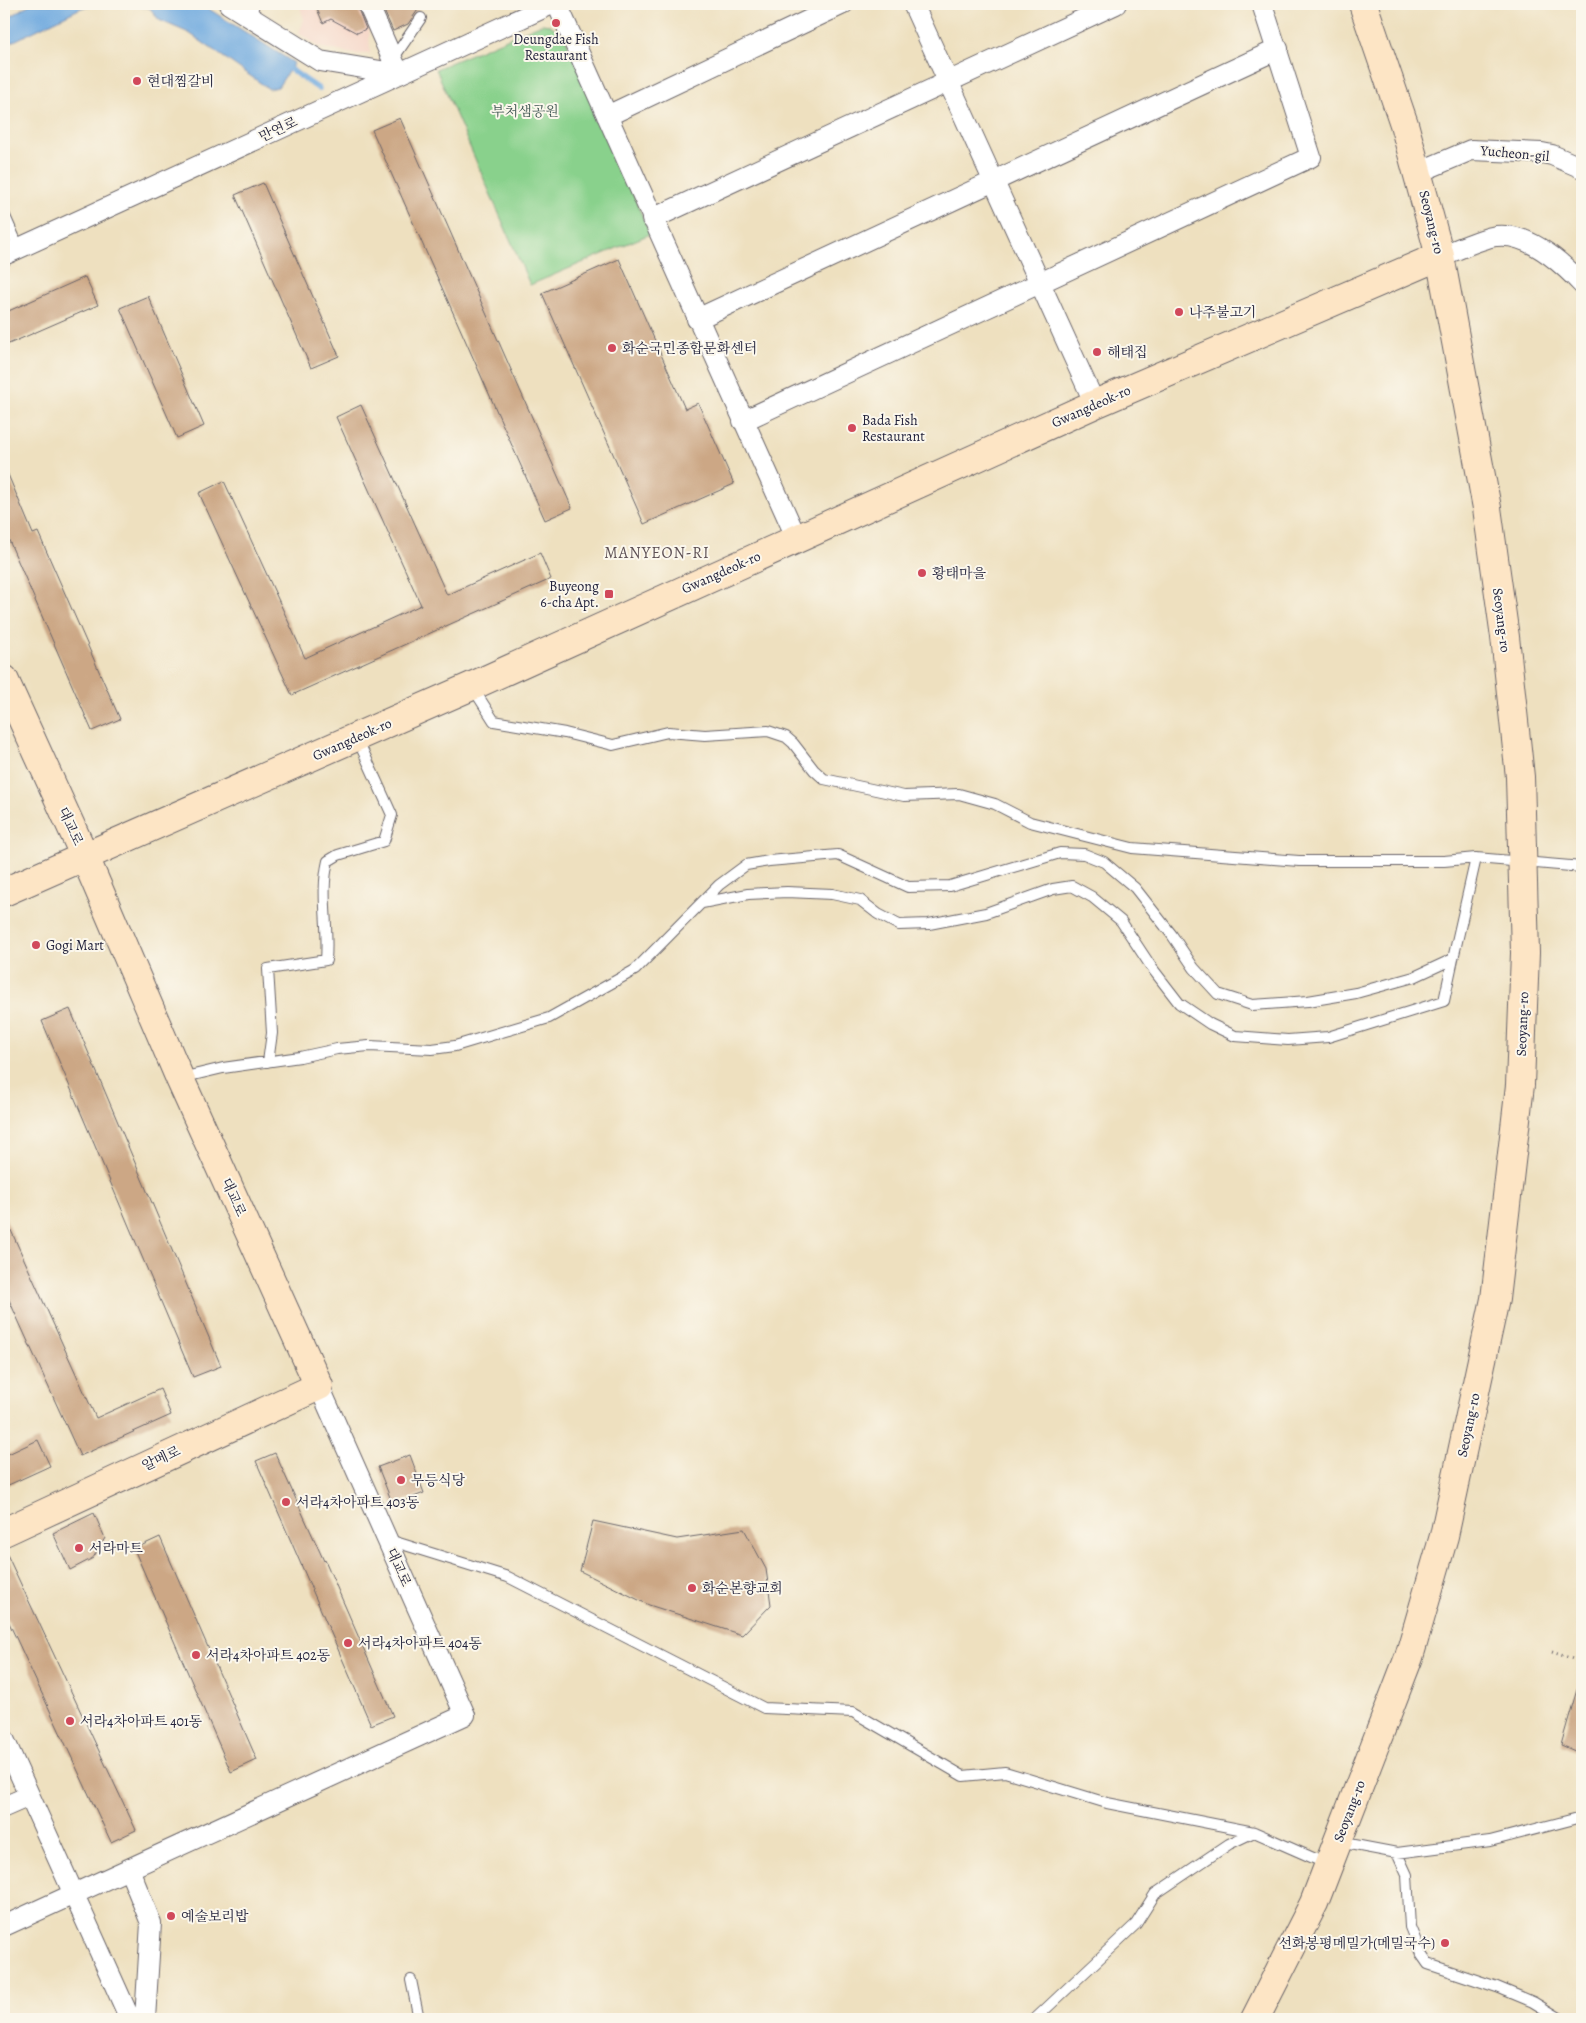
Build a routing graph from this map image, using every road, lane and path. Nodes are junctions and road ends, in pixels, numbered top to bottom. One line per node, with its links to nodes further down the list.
1 (228, 4): 10 (street)
2 (368, 4): 13 (street)
3 (552, 4): 13 (street, 만연로)
4 (557, 4): 15 (street)
5 (843, 4): 15 (street)
6 (913, 4): 14 (street)
7 (1116, 4): 14 (street)
8 (1262, 4): 12 (street)
9 (1363, 4): 17 (street, Seoyang-ro)
10 (252, 10): 13 (street)
11 (421, 18): 13 (lane)
12 (1278, 49): 18 (street); 23 (street)
13 (396, 66): 21 (street, 만연로)
14 (948, 80): 18 (street); 20 (street)
15 (607, 116): 20 (street)
16 (1582, 168): 17 (street, Yucheon-gil)
17 (1419, 172): 22 (street, Seoyang-ro)
18 (994, 180): 23 (street); 25 (street)
19 (4, 214): 21 (lane)
20 (652, 219): 25 (street)
21 (11, 252)
22 (1440, 256): 24 (street); 26 (street, Gwangdeok-ro); 34 (street, Seoyang-ro)
23 (1040, 282): 26 (street); 27 (street)
24 (1582, 284)
25 (697, 319): 27 (street)
26 (1095, 404): 28 (street, Gwangdeok-ro)
27 (743, 421): 28 (street)
28 (797, 539): 30 (street, Gwangdeok-ro)
29 (4, 679): 32 (street, 대교로)
30 (472, 686): 31 (street, Gwangdeok-ro); 33 (lane)
31 (356, 737): 32 (street, Gwangdeok-ro); 39 (lane)
32 (85, 857): 36 (street, Gwangdeok-ro); 40 (street, 대교로)
33 (1476, 858): 34 (lane); 38 (lane)
34 (1522, 863): 35 (lane); 51 (street, Seoyang-ro)
35 (1582, 867)
36 (4, 892)
37 (701, 903): 38 (lane); 38 (lane); 39 (lane)
38 (1453, 959)
39 (268, 1062): 40 (lane)
40 (180, 1079): 41 (street, 대교로)
41 (319, 1386): 42 (street, 알메로); 43 (street, 대교로)
42 (4, 1532)
43 (388, 1540): 50 (lane); 53 (street, 대교로)
44 (1552, 1652): 45 (path)
45 (1582, 1662)
46 (4, 1739): 47 (street)
47 (29, 1796): 48 (street); 54 (street)
48 (4, 1807)
49 (1582, 1817): 52 (lane)
50 (1254, 1832): 51 (lane); 60 (lane)
51 (1333, 1853): 52 (lane); 61 (street, Seoyang-ro)
52 (1397, 1853): 62 (lane)
53 (129, 1869): 54 (street); 58 (street)
54 (73, 1894): 55 (street); 57 (street)
55 (4, 1926)
56 (411, 1980): 59 (lane)
57 (130, 2019)
58 (145, 2019)
59 (418, 2019)
60 (1035, 2019)
61 (1255, 2019)
62 (1561, 2019)

